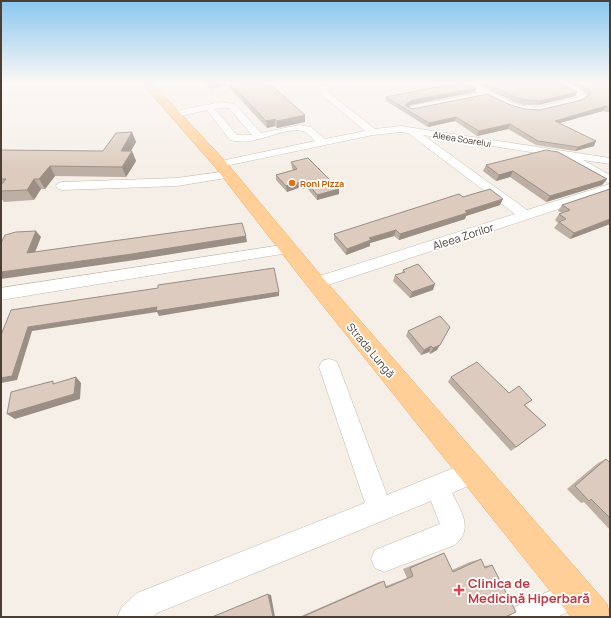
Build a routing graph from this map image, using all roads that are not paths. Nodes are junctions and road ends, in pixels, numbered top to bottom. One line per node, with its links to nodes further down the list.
1 (186, 112): 5 (street)
2 (213, 112): 8 (street)
3 (237, 112): 8 (street)
4 (348, 112): 7 (street)
5 (176, 114): 12 (main road, Strada Lungă)
6 (411, 131): 7 (street, Aleea Soarelui); 10 (street, Aleea Soarelui); 16 (street)
7 (373, 132): 9 (street, Aleea Soarelui)
8 (258, 136): 9 (street)
9 (323, 143): 12 (street, Aleea Soarelui)
10 (565, 155): 11 (street, Aleea Soarelui); 13 (street)
11 (610, 161)
12 (224, 169): 14 (street, Aleea Soarelui); 17 (main road, Strada Lungă)
13 (610, 180)
14 (62, 186)
15 (610, 188): 16 (street, Aleea Zorilor)
16 (526, 216): 18 (street, Aleea Zorilor)
17 (288, 249): 18 (main road, Strada Lungă); 19 (street)
18 (316, 283): 21 (main road, Strada Lungă)
19 (1, 294)
20 (329, 366): 23 (street)
21 (473, 472): 22 (street); 25 (main road, Strada Lungă)
22 (437, 487): 23 (street); 24 (street)
23 (380, 510): 26 (street)
24 (384, 559)
25 (574, 594): 27 (street); 28 (main road, Strada Lungă)
26 (132, 617)
27 (525, 617)
28 (594, 617)

